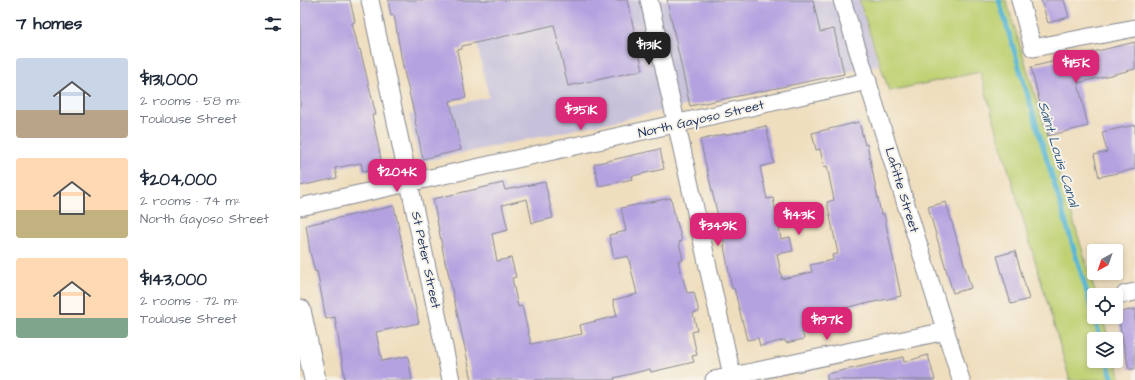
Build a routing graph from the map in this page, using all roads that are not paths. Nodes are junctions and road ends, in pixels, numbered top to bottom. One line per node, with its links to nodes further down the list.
1 (370, 0): 8 (street, St Peter Street)
2 (649, 0): 7 (street)
3 (842, 0): 6 (street, Lafitte Street)
4 (1020, 0): 5 (street)
5 (1135, 28)
6 (868, 82): 7 (street, North Gayoso Street); 11 (street, Lafitte Street)
7 (676, 125): 8 (street, North Gayoso Street); 12 (street)
8 (410, 184): 9 (street, North Gayoso Street); 14 (street, St Peter Street)
9 (300, 208)
10 (300, 310): 13 (street)
11 (946, 331): 12 (street); 16 (street, Lafitte Street)
12 (732, 378): 15 (street)
13 (315, 380)
14 (452, 380)
15 (714, 380)
16 (961, 380)

